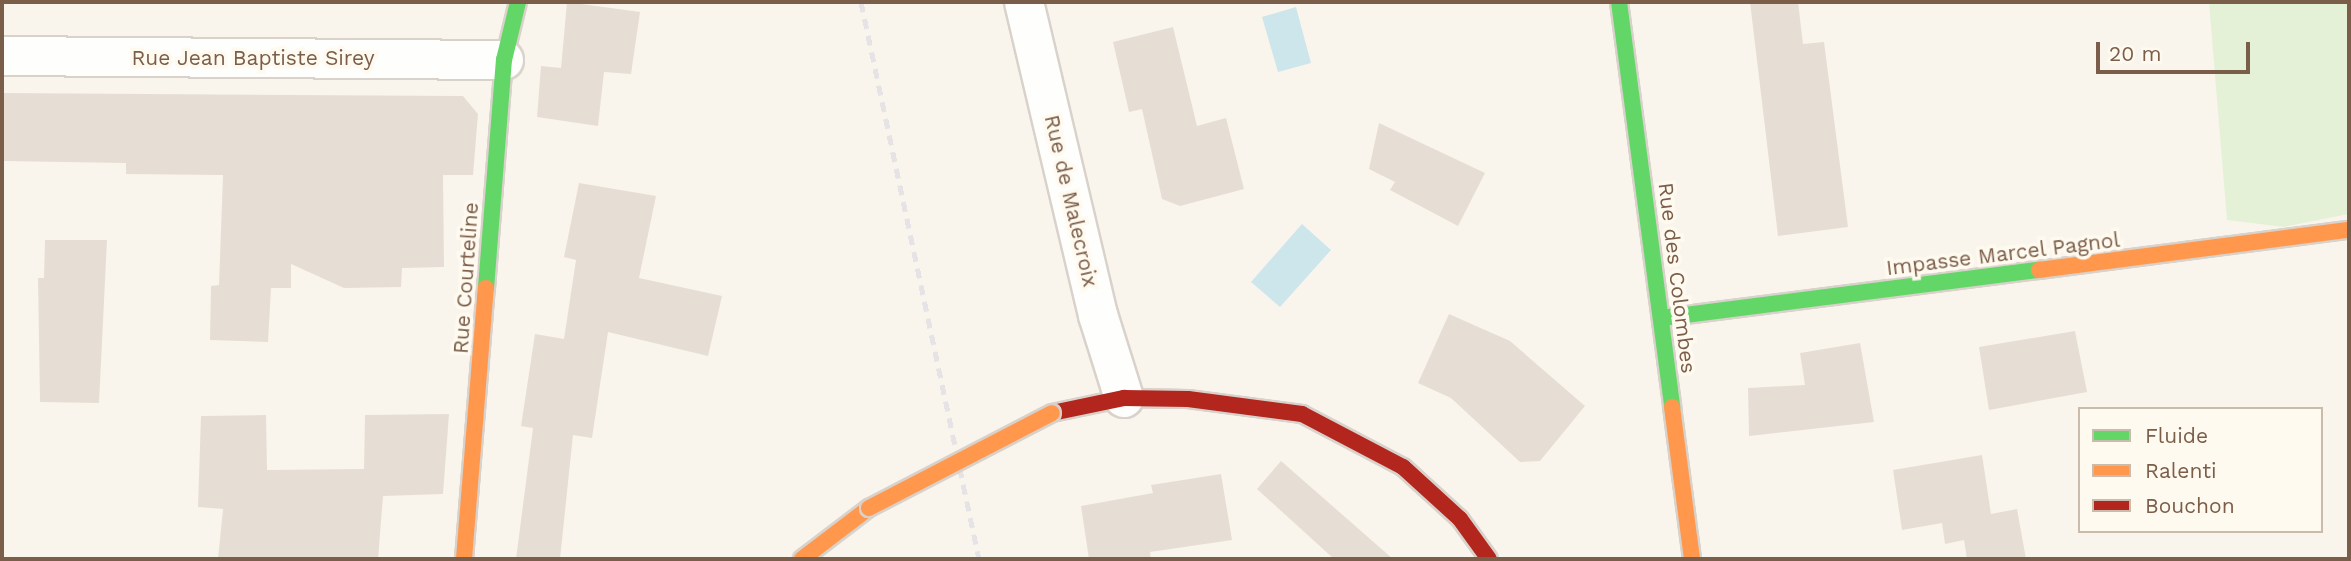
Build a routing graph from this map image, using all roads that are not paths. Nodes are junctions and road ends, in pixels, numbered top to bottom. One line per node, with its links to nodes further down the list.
1 (518, 2): 5 (street, Rue Courteline)
2 (1024, 2): 8 (street, Rue de Malecroix)
3 (1619, 2): 7 (street, Rue des Colombes)
4 (2, 56): 5 (street, Rue Jean Baptiste Sirey)
5 (504, 60): 9 (street, Rue Courteline)
6 (2349, 230): 7 (street, Impasse Marcel Pagnol)
7 (1662, 318): 12 (street, Rue des Colombes)
8 (1124, 398): 10 (street, bridge); 11 (street)
9 (464, 559)
10 (802, 559)
11 (1489, 559)
12 (1692, 559)

